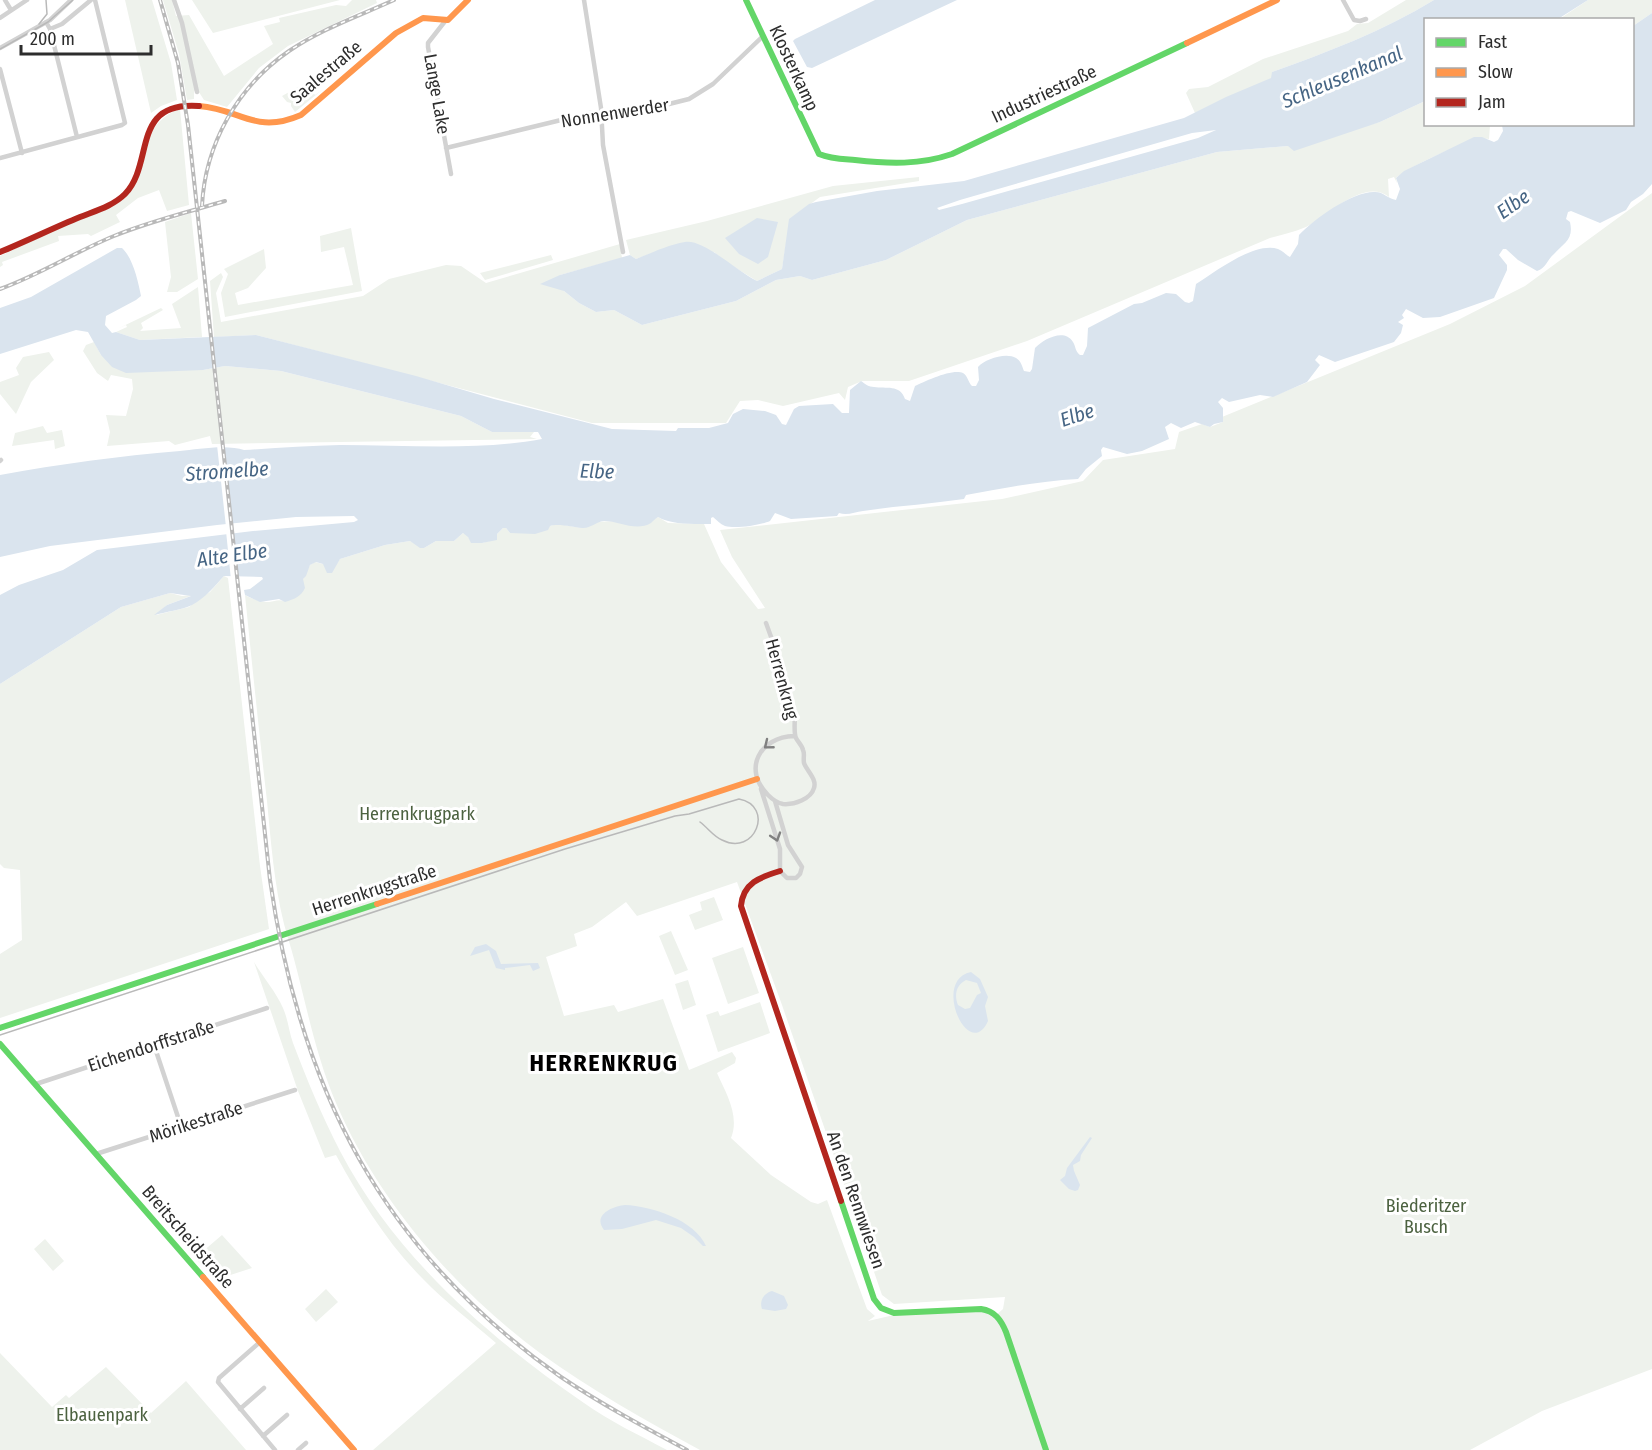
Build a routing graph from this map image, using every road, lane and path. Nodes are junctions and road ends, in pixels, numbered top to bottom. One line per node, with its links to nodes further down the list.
1 (5, 0): 11 (street)
2 (27, 0): 11 (street)
3 (71, 0): 15 (street)
4 (93, 0): 16 (street); 22 (street)
5 (174, 0): 20 (street)
6 (468, 0): 14 (street)
7 (584, 0): 21 (street)
8 (746, 0): 17 (street, Klosterkamp)
9 (1277, 0): 24 (street, Industriestraße)
10 (1343, 0): 13 (street)
11 (11, 10): 12 (street)
12 (0, 18)
13 (1366, 19)
14 (446, 20): 23 (street, Lange Lake); 28 (street, Saalestraße)
15 (46, 22): 16 (street); 18 (street)
16 (50, 29): 22 (street)
17 (763, 36): 21 (street, Nonnenwerder); 24 (street, Klosterkamp)
18 (0, 48)
19 (0, 69): 25 (street)
20 (197, 92)
21 (601, 111): 23 (street, Nonnenwerder); 29 (street)
22 (77, 137): 25 (street)
23 (446, 148): 27 (street, Lange Lake)
24 (815, 149)
25 (22, 153): 26 (street)
26 (0, 158)
27 (451, 174)
28 (0, 252)
29 (623, 252)
30 (766, 623): 31 (street, Herrenkrug)
31 (794, 736): 32 (street, Herrenkrug, one-way to 32); 33 (street, Herrenkrug)
32 (758, 783): 33 (street); 34 (street, one-way to 34); 36 (street, Herrenkrugstraße)
33 (775, 801): 34 (street)
34 (780, 871): 52 (street, An den Rennwiesen)
35 (267, 1008): 38 (street, Eichendorffstraße)
36 (0, 1028)
37 (0, 1044): 39 (street, Breitscheidstraße)
38 (154, 1045): 39 (street, Eichendorffstraße); 41 (street)
39 (36, 1084): 42 (street, Breitscheidstraße)
40 (295, 1090): 41 (street, Mörikestraße)
41 (181, 1126): 42 (street, Mörikestraße)
42 (96, 1154): 43 (street, Breitscheidstraße)
43 (260, 1342): 45 (street); 51 (street, Breitscheidstraße)
44 (264, 1388): 45 (street)
45 (240, 1409): 47 (street)
46 (287, 1415): 47 (street)
47 (263, 1436): 49 (street)
48 (306, 1443): 50 (street)
49 (275, 1450)
50 (298, 1450)
51 (354, 1450)
52 (1046, 1450)

